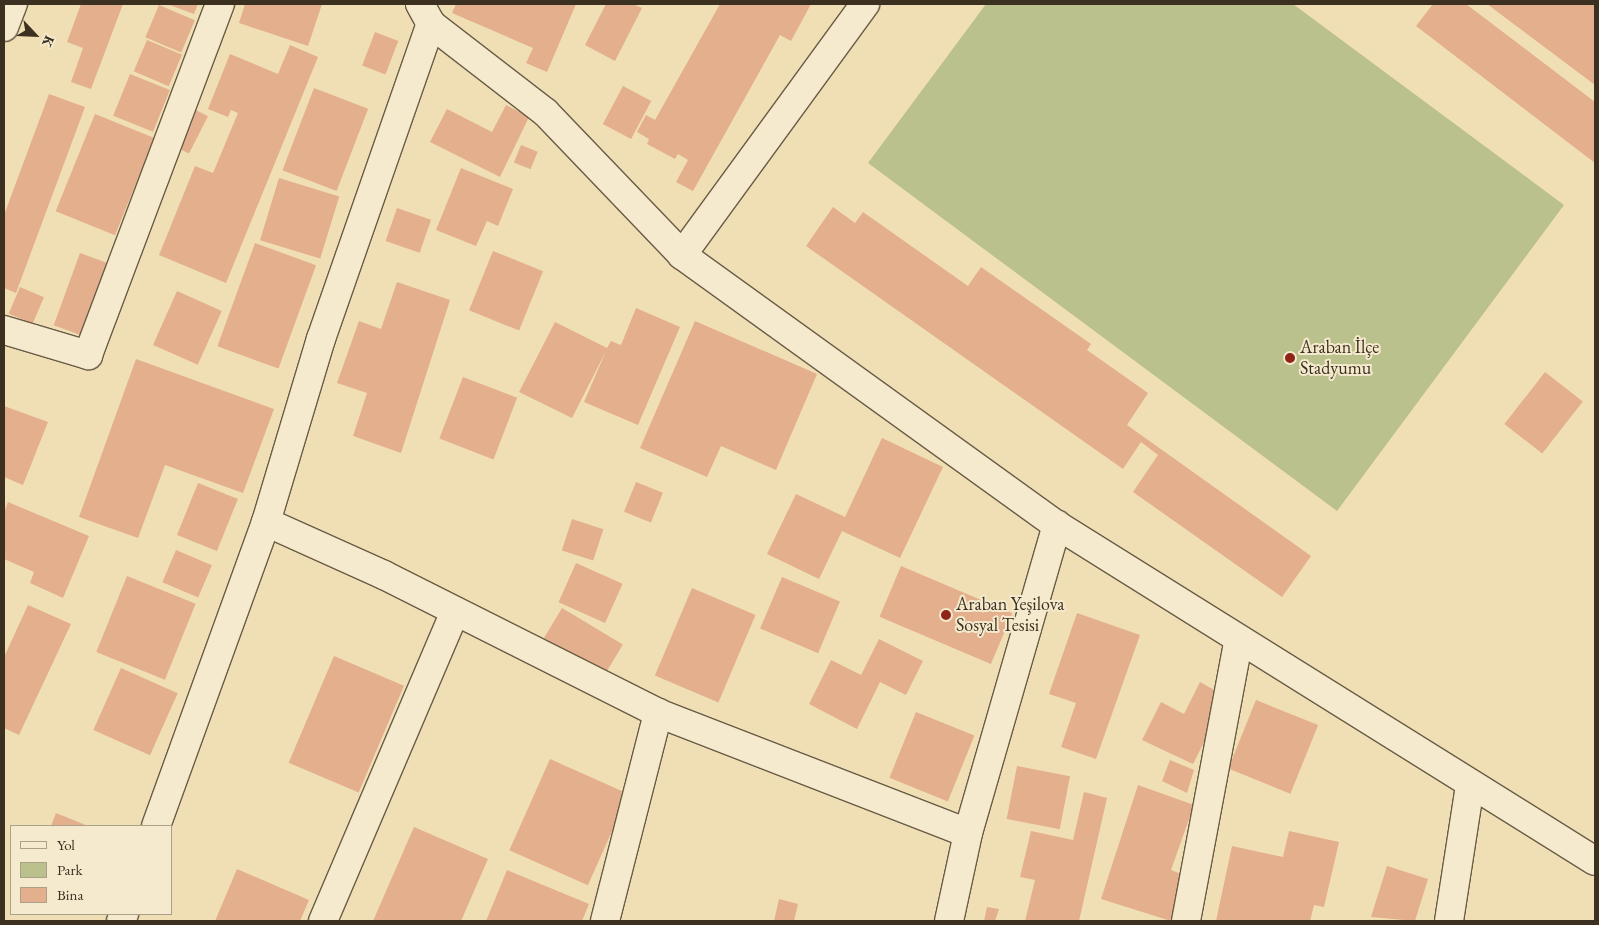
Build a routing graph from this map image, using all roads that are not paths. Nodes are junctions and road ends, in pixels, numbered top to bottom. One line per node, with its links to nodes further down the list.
1 (13, 4): 5 (street)
2 (220, 4): 7 (street)
3 (865, 4): 6 (street)
4 (425, 14): 6 (street); 8 (street)
5 (4, 27)
6 (682, 255): 9 (street)
7 (4, 330)
8 (266, 522): 10 (street); 14 (street)
9 (1057, 525): 11 (street); 15 (street)
10 (455, 612): 12 (street); 17 (street)
11 (1239, 639): 13 (street); 20 (street)
12 (658, 713): 15 (street); 18 (street)
13 (1470, 785): 16 (street); 21 (street)
14 (156, 825)
15 (968, 833): 19 (street)
16 (1595, 861)
17 (323, 921)
18 (605, 921)
19 (949, 921)
20 (1186, 921)
21 (1449, 921)

